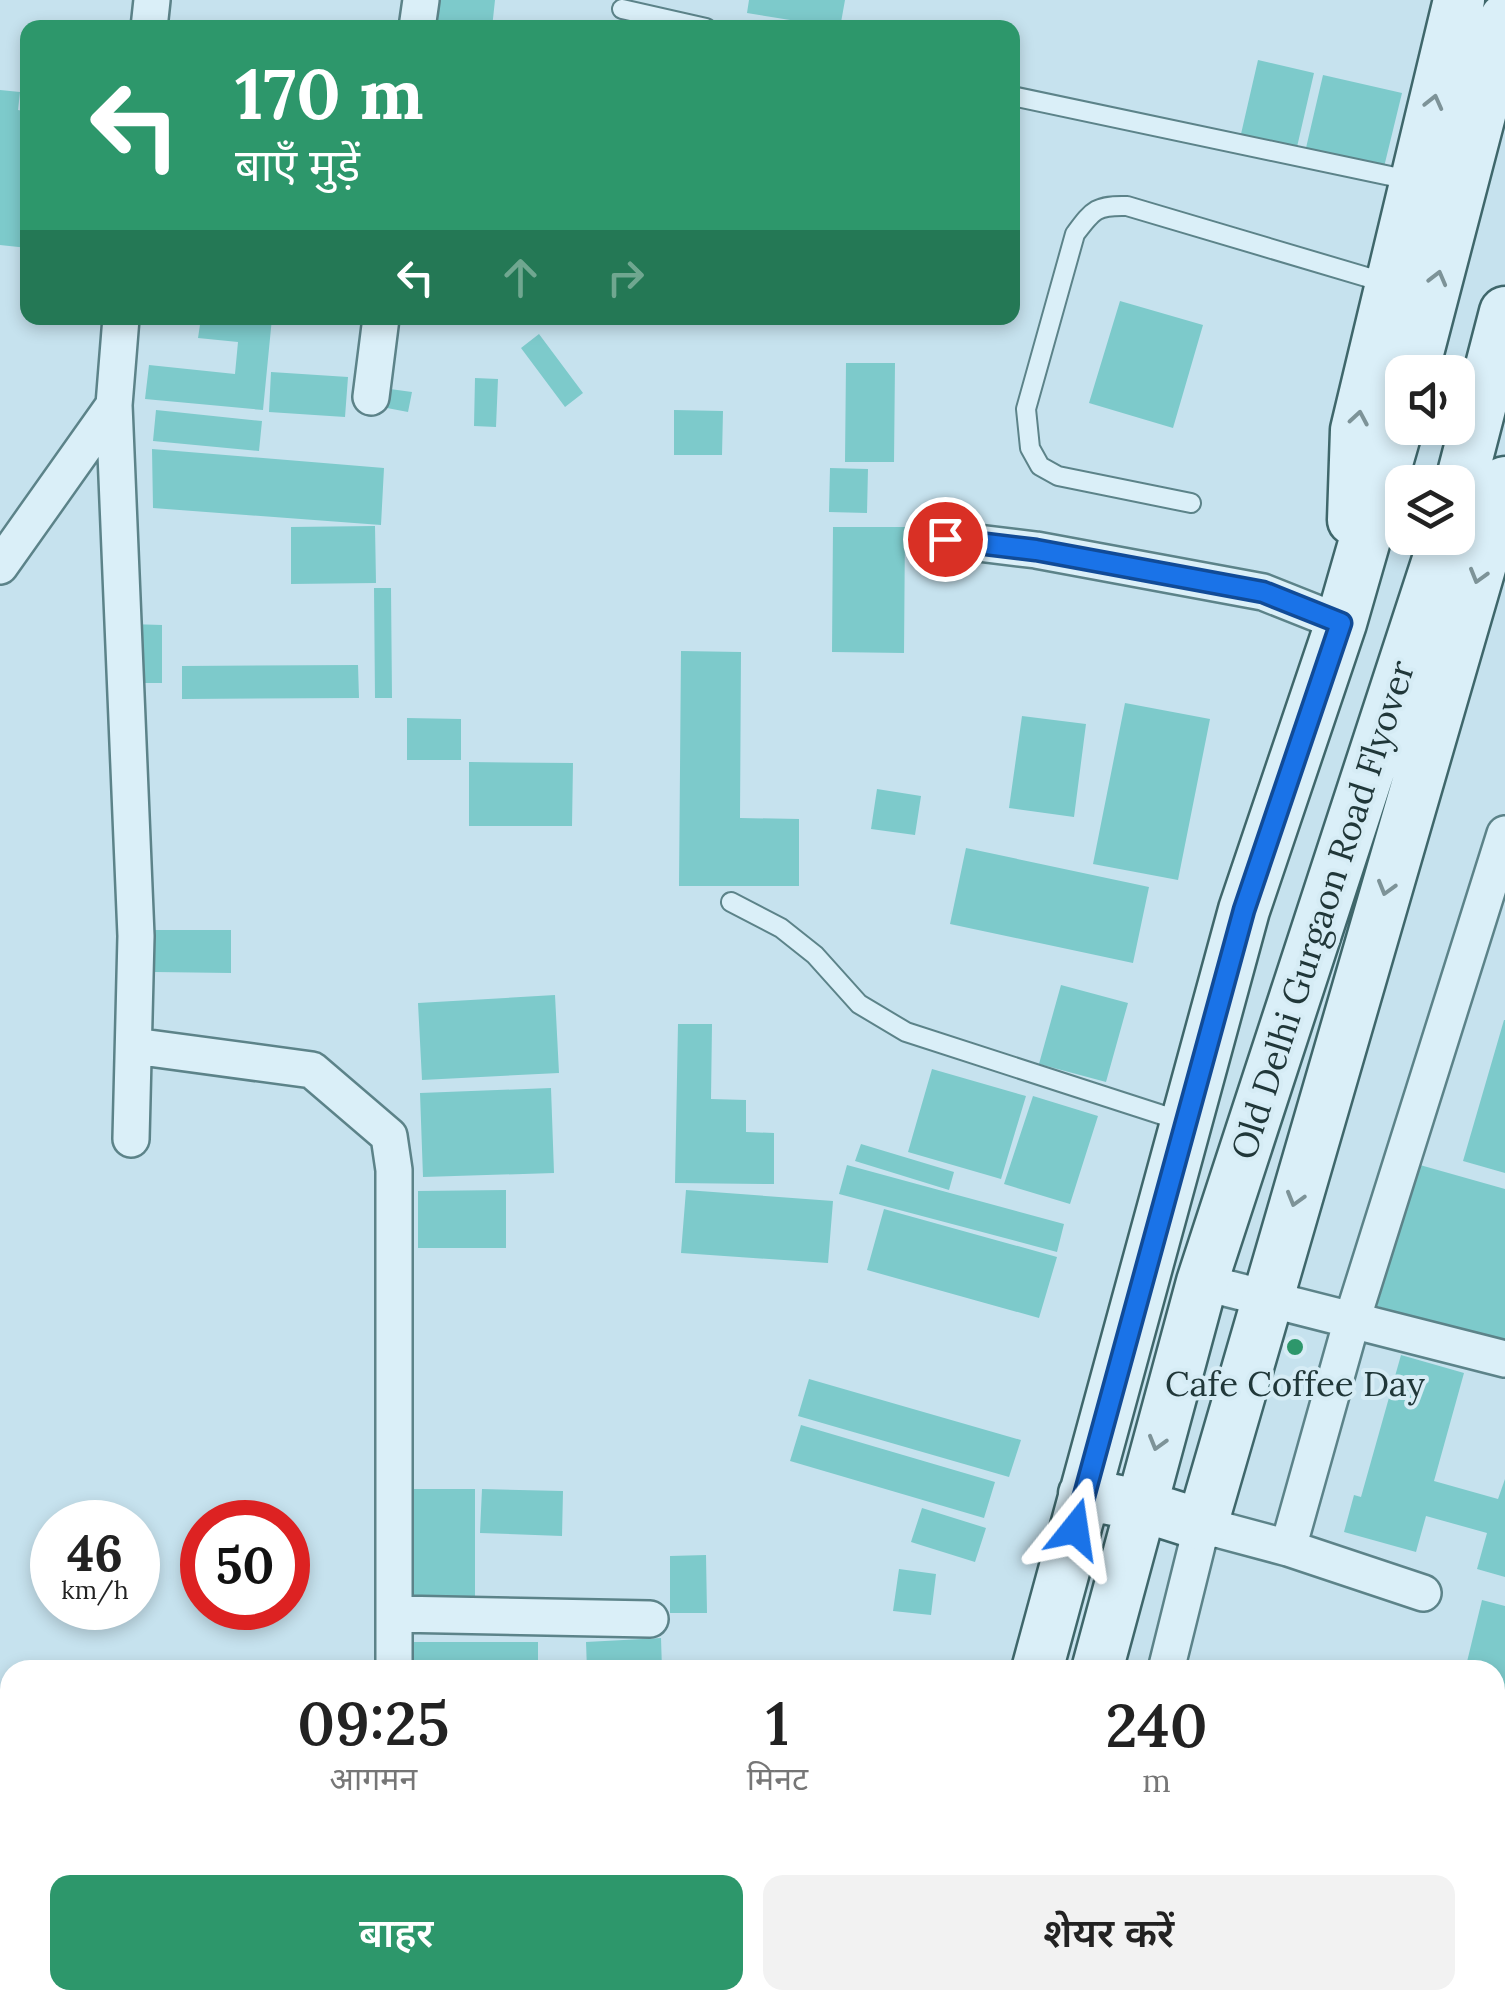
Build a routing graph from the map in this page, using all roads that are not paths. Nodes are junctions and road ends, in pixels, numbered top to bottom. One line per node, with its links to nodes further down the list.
1 (1459, 0): 6 (main road, one-way to 1)
2 (622, 9): 4 (lane)
3 (1505, 19): 11 (main road, one-way to 3)
4 (671, 20)
5 (1020, 98): 6 (lane)
6 (1415, 181): 7 (main road)
7 (1390, 284): 17 (lane); 21 (main road, one-way to 7)
8 (1505, 312): 15 (main road)
9 (121, 325): 13 (street)
10 (380, 325): 12 (street)
11 (1417, 355)
12 (371, 397)
13 (114, 406): 20 (street); 24 (street)
14 (1393, 445): 21 (main road)
15 (1465, 465)
16 (1505, 482): 28 (main road, one-way to 28)
17 (1190, 503)
18 (945, 539): 21 (street)
19 (1438, 555): 27 (main road, Old Delhi Gurgaon Road Flyover)
20 (0, 566)
21 (1346, 604): 25 (main road)
22 (1505, 834): 29 (street)
23 (731, 902): 25 (lane)
24 (134, 1046): 26 (street); 36 (street)
25 (1185, 1122): 31 (main road)
26 (131, 1140)
27 (1202, 1282): 28 (street); 32 (main road, Old Delhi Gurgaon Road Flyover, one-way to 32)
28 (1266, 1296): 29 (street); 33 (main road)
29 (1352, 1320): 30 (street); 34 (street)
30 (1505, 1359)
31 (1084, 1494): 32 (main road); 39 (main road)
32 (1139, 1506): 33 (main road); 40 (main road, Old Delhi Gurgaon Road Flyover)
33 (1202, 1525): 34 (street); 41 (street)
34 (1288, 1548): 35 (street)
35 (1423, 1592)
36 (394, 1614): 37 (street); 38 (street)
37 (650, 1619)
38 (394, 1660)
39 (1040, 1660)
40 (1099, 1660)
41 (1168, 1660)

